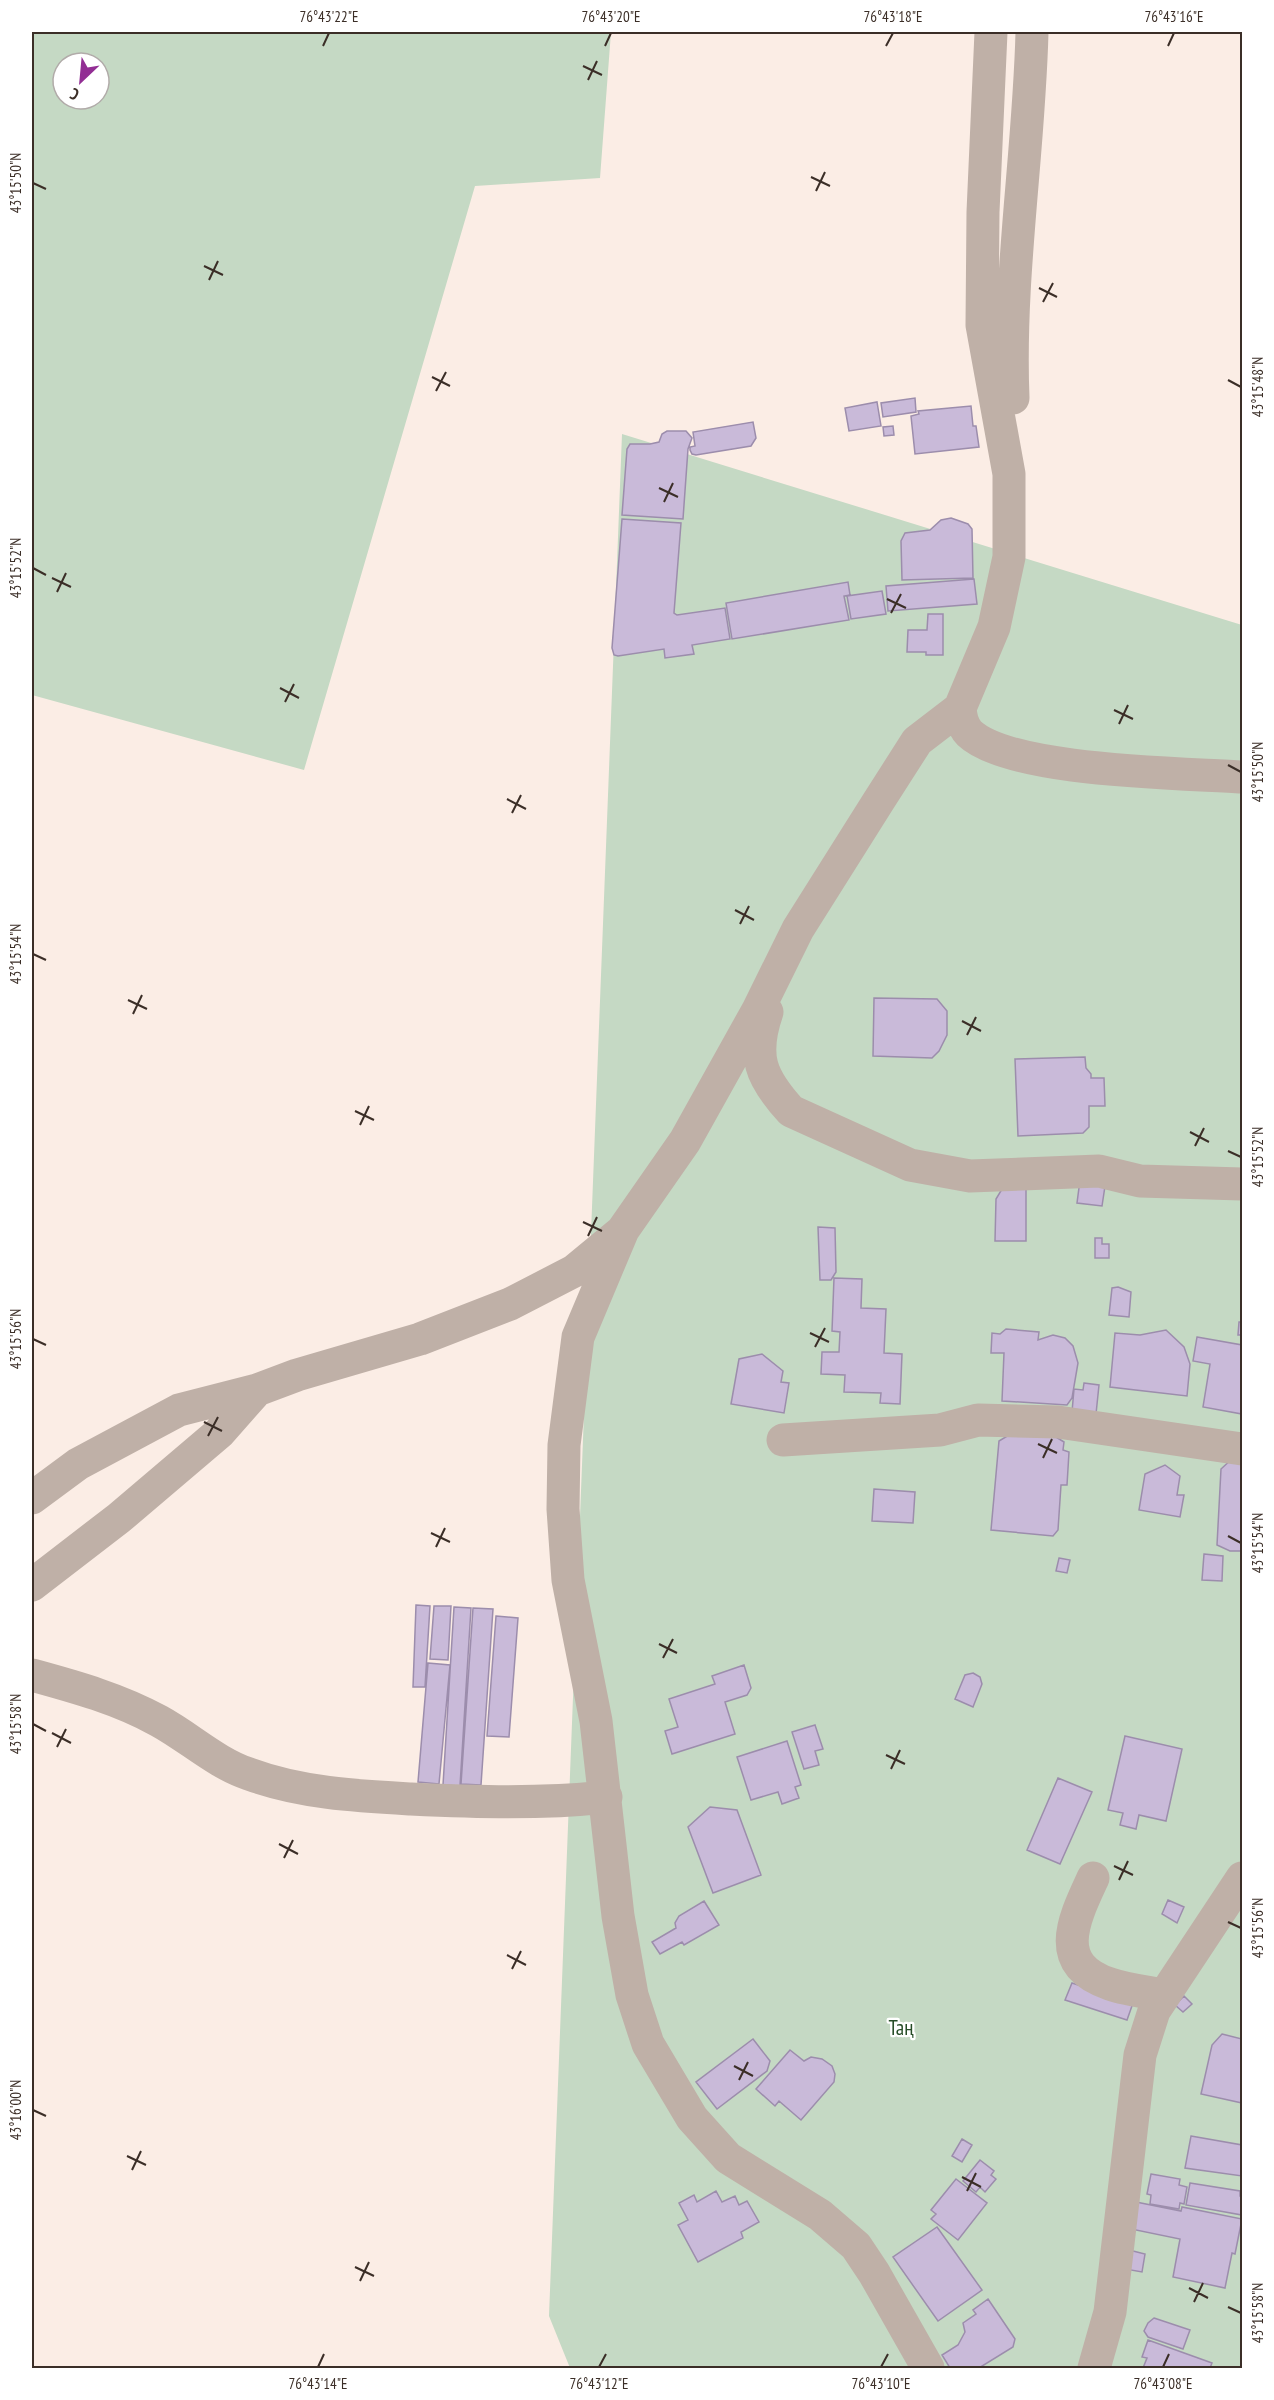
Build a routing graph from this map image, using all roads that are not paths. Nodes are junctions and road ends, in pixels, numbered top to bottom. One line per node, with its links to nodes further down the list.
1 (991, 32): 3 (street)
2 (1032, 32): 3 (street)
3 (1009, 474): 4 (street)
4 (960, 708): 5 (street); 6 (street)
5 (1242, 777)
6 (772, 982): 7 (street); 8 (street)
7 (1242, 1184)
8 (623, 1230): 9 (street); 15 (street)
9 (257, 1390): 12 (street); 13 (street)
10 (783, 1440): 11 (street)
11 (1242, 1449)
12 (32, 1498)
13 (32, 1585)
14 (32, 1675): 15 (street)
15 (606, 1797): 19 (street)
16 (1093, 1878): 18 (street)
17 (1242, 1878): 18 (street)
18 (1164, 1995): 20 (street)
19 (928, 2368)
20 (1094, 2368)

